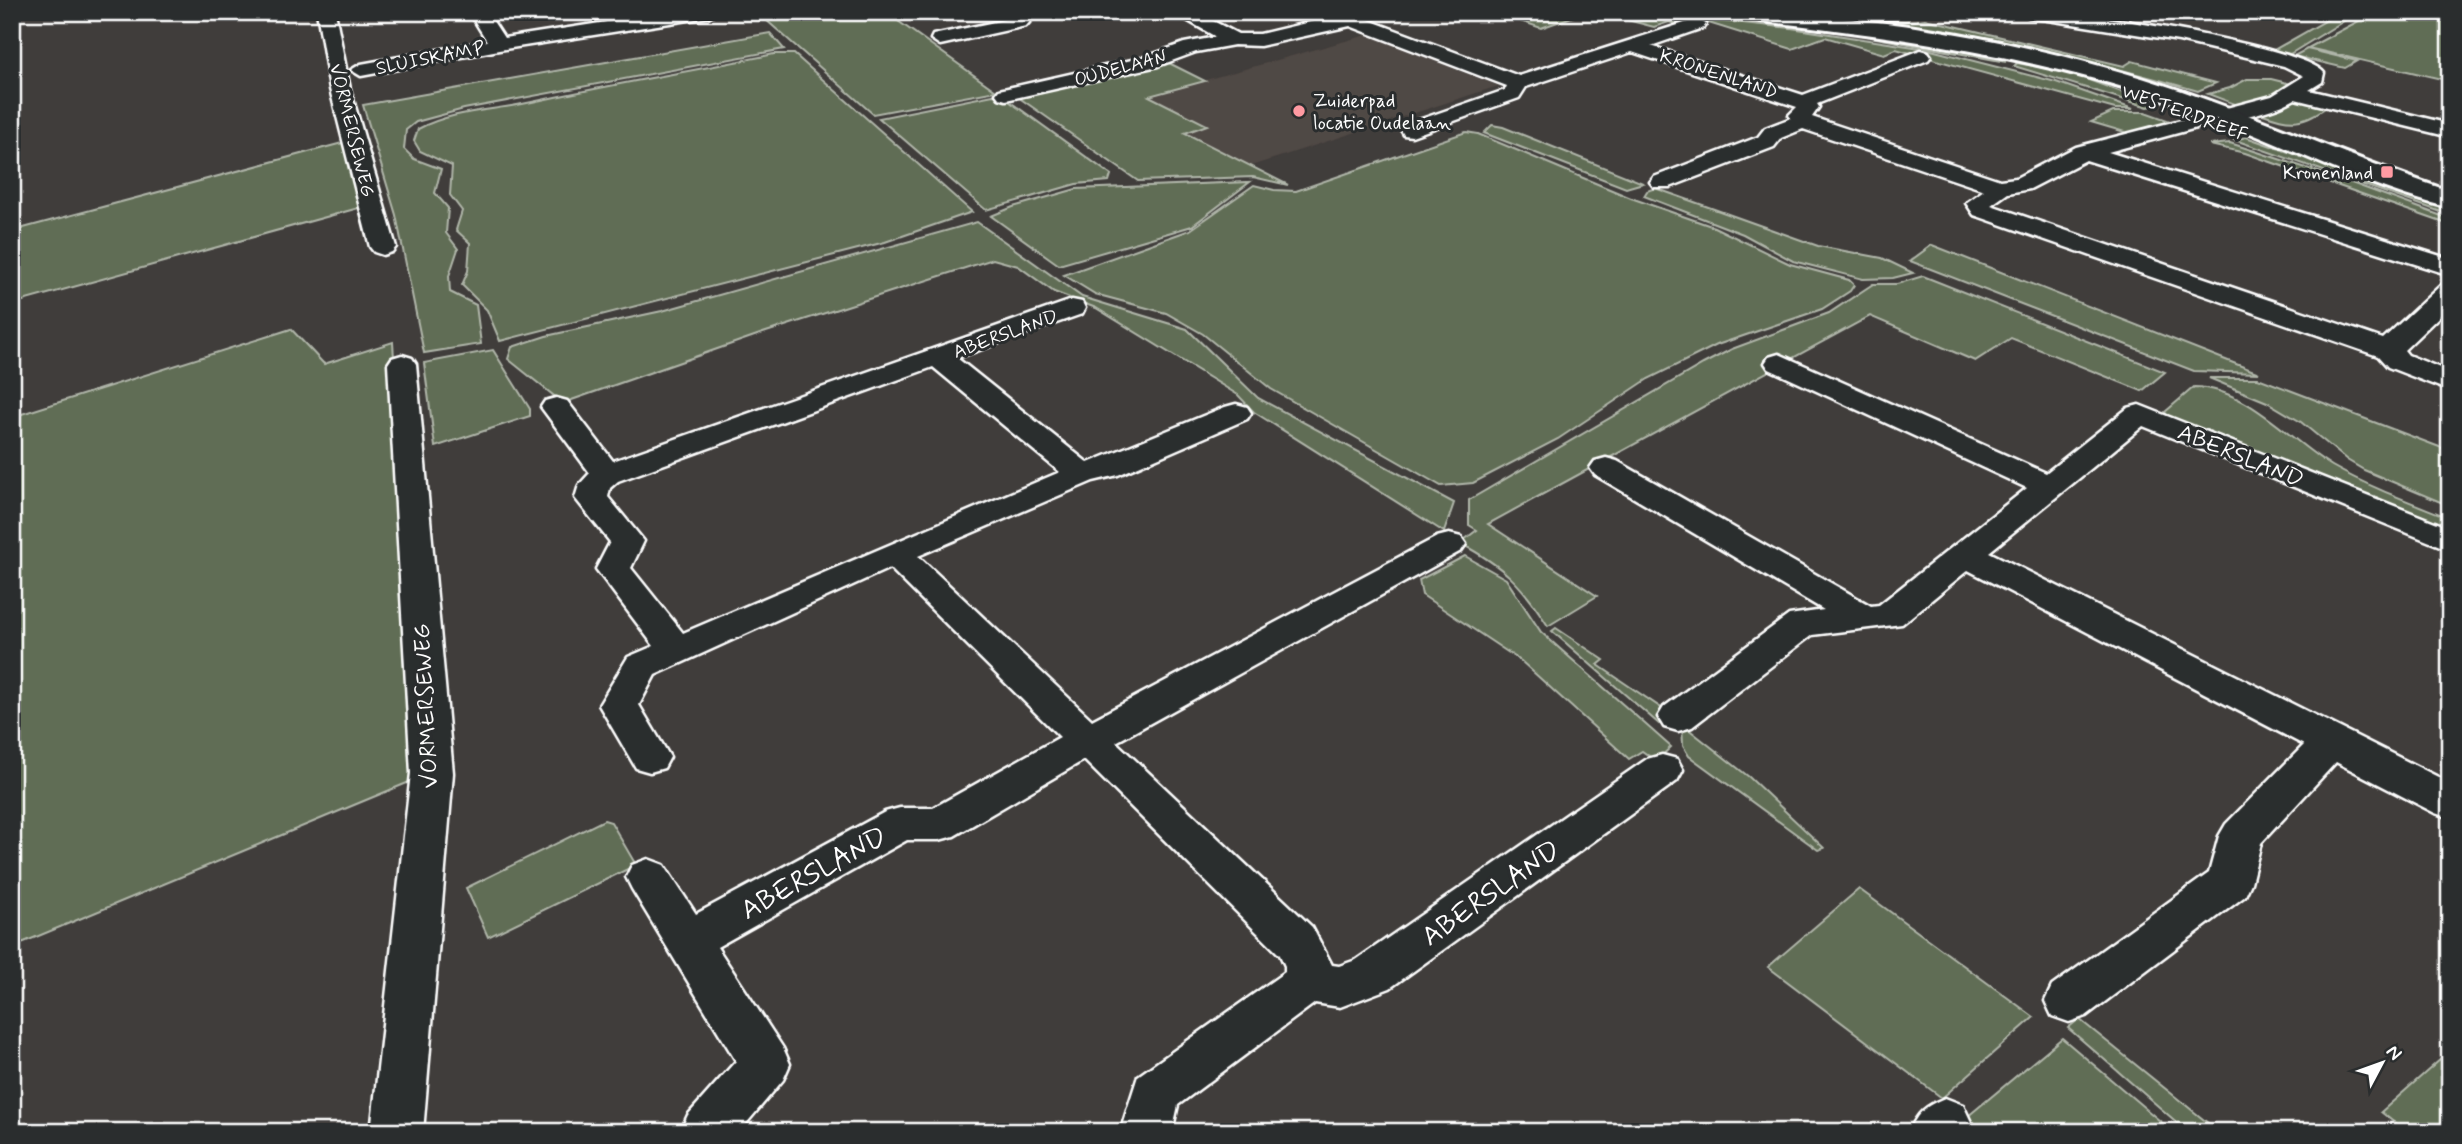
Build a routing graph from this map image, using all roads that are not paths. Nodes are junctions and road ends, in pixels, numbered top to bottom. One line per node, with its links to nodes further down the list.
1 (326, 12): 30 (street, VORMERSEWEG)
2 (478, 12): 14 (street, SLUISKAMP)
3 (708, 12): 14 (street, SLUISKAMP)
4 (1029, 12): 12 (street)
5 (1182, 12): 13 (street, OUDELAAN)
6 (1734, 12): 16 (street, WESTERDREEF)
7 (2029, 12): 11 (street)
8 (1358, 16): 13 (street, OUDELAAN); 18 (street, OUDELAAN)
9 (2172, 18): 11 (street)
10 (1697, 24): 15 (street, KRONENLAND)
11 (2150, 30): 19 (street)
12 (940, 38)
13 (1234, 39): 20 (street, OUDELAAN)
14 (499, 44): 17 (street, SLUISKAMP)
15 (1633, 46): 18 (street, KRONENLAND); 21 (street, KRONENLAND)
16 (1918, 46): 21 (street, KRONENLAND); 22 (street, WESTERDREEF)
17 (361, 70)
18 (1519, 83): 23 (street, KRONENLAND)
19 (2292, 92): 22 (street); 24 (street)
20 (1006, 94)
21 (1804, 111): 26 (street, KRONENLAND); 27 (street, KRONENLAND)
22 (2215, 117): 25 (street); 28 (street, WESTERDREEF); 29 (street, WESTERDREEF)
23 (1412, 130)
24 (2450, 131)
25 (2084, 152): 27 (street); 31 (street)
26 (1662, 182)
27 (1999, 187): 34 (street)
28 (2450, 200)
29 (2450, 207)
30 (383, 247)
31 (2450, 267)
32 (2450, 291): 34 (street)
33 (1072, 308): 35 (street, ABERSLAND)
34 (2388, 350): 38 (street)
35 (938, 357): 42 (street, ABERSLAND); 43 (street, ABERSLAND)
36 (1779, 362): 44 (street)
37 (402, 364): 61 (street, VORMERSEWEG)
38 (2450, 382)
39 (556, 407): 42 (street)
40 (1236, 413): 43 (street)
41 (1606, 468): 49 (street)
42 (607, 474): 50 (street)
43 (1082, 474): 47 (street)
44 (2048, 486): 45 (street, ABERSLAND); 48 (street, ABERSLAND)
45 (2450, 540)
46 (1449, 544): 52 (street, ABERSLAND)
47 (895, 553): 50 (street); 52 (street)
48 (1965, 554): 49 (street, ABERSLAND); 53 (street)
49 (1865, 618): 51 (street, ABERSLAND)
50 (677, 650): 54 (street)
51 (1678, 718)
52 (1088, 739): 58 (street, ABERSLAND); 59 (street)
53 (2331, 742): 56 (street); 60 (street)
54 (650, 757)
55 (1662, 771): 59 (street, ABERSLAND)
56 (2450, 802)
57 (648, 877): 58 (street)
58 (688, 941): 62 (street)
59 (1308, 982): 63 (street)
60 (2069, 1001)
61 (397, 1132)
62 (706, 1132)
63 (1145, 1132)

